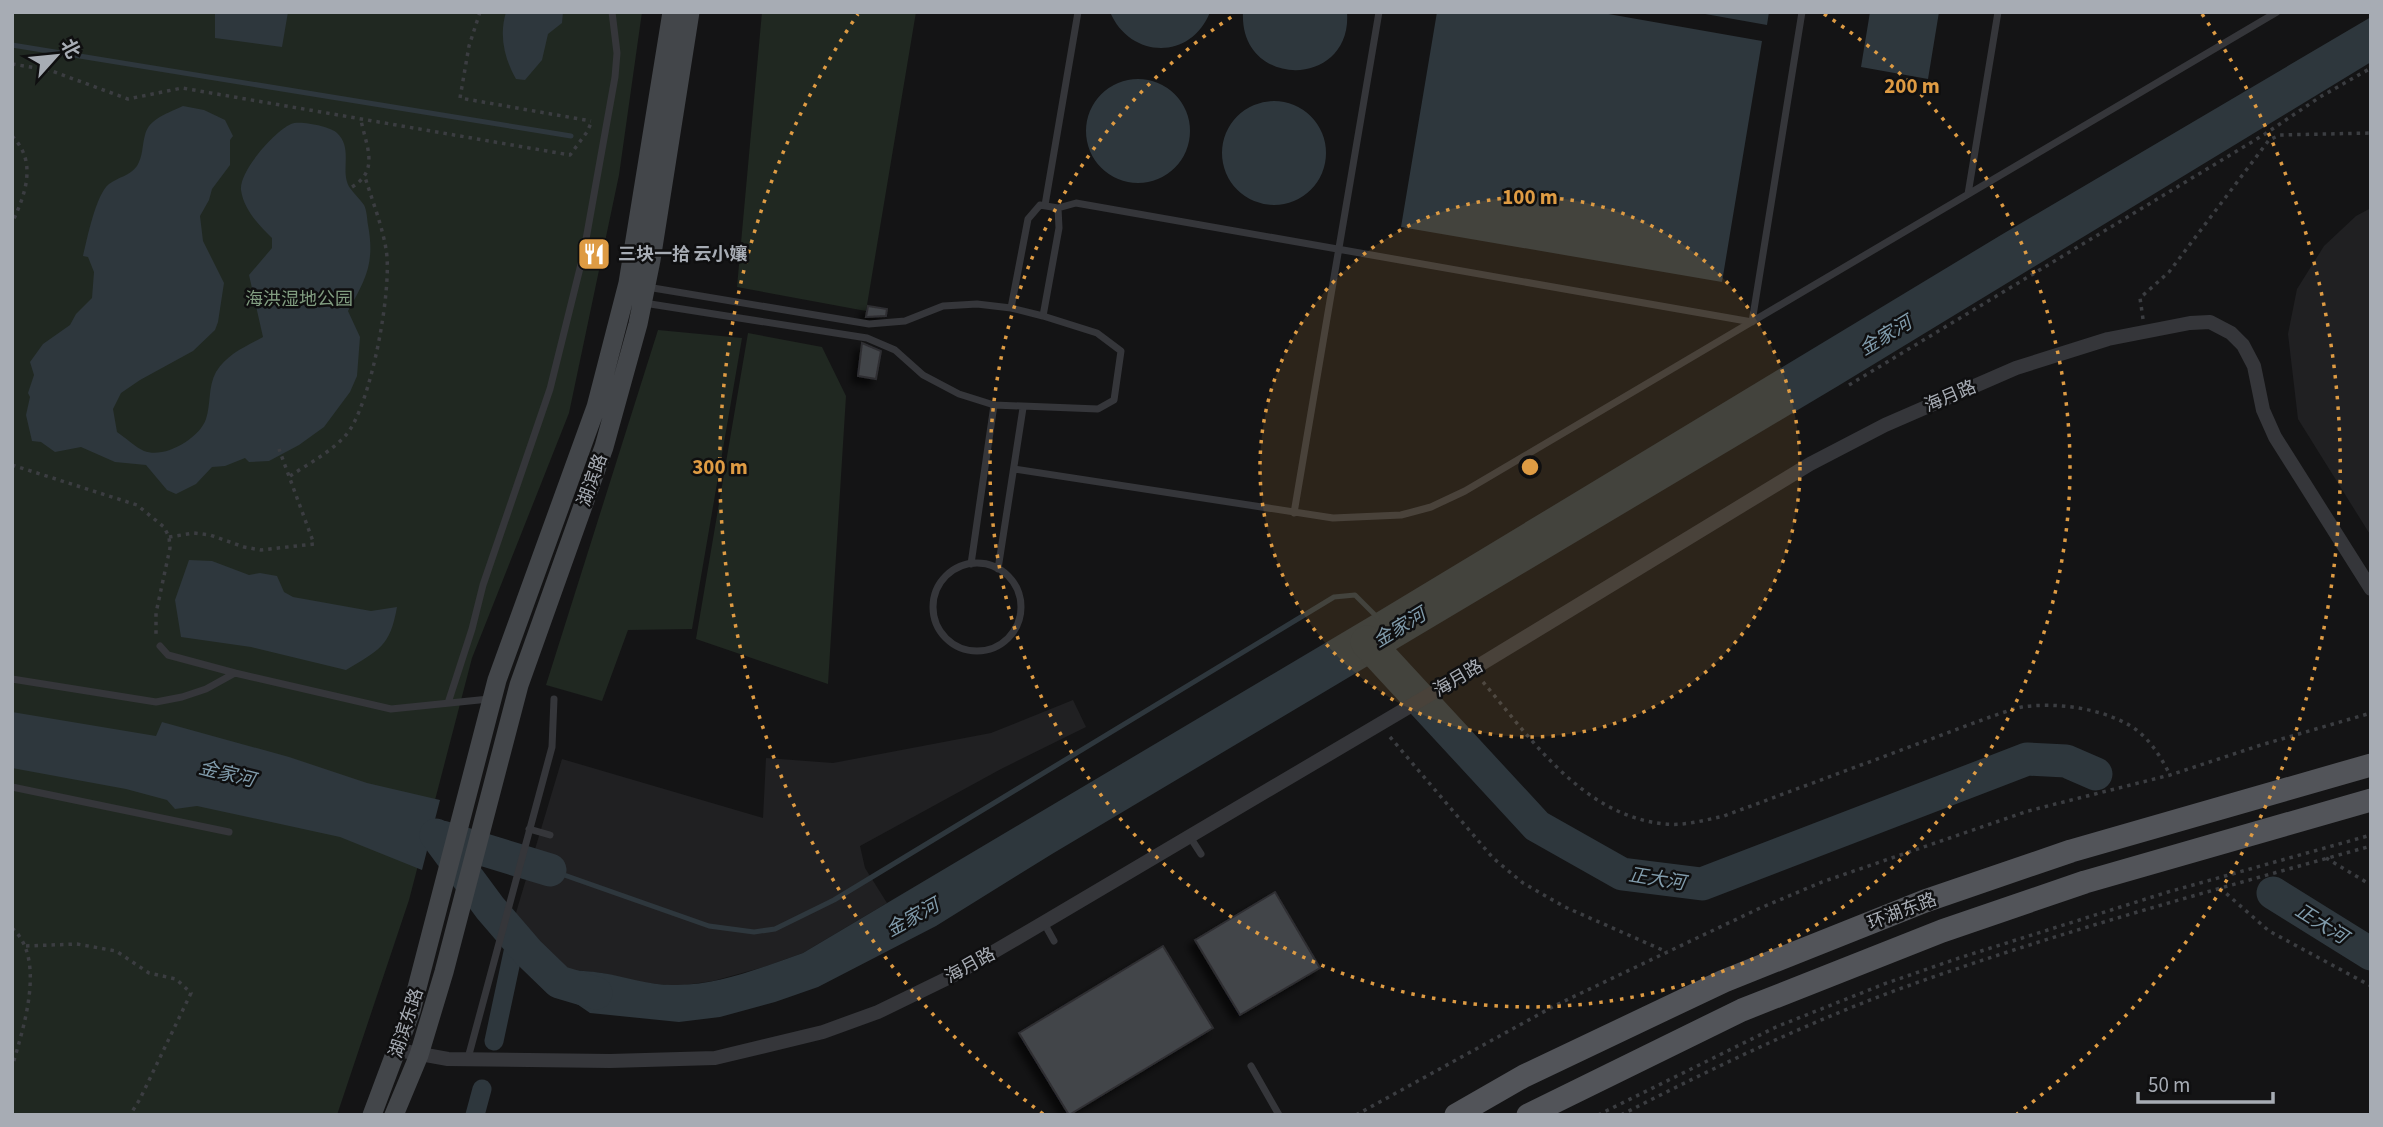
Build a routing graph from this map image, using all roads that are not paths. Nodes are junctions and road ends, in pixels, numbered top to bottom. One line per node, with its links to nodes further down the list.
1 (612, 12): 29 (lane)
2 (672, 12): 27 (main road, 湖滨路)
3 (690, 12): 13 (main road, 湖滨路)
4 (1078, 12): 10 (lane)
5 (1379, 12): 12 (lane)
6 (1802, 12): 16 (lane)
7 (1998, 12): 9 (lane)
8 (2277, 12): 9 (lane)
9 (1968, 194): 16 (lane)
10 (1045, 205): 11 (lane); 14 (lane)
11 (1058, 208): 12 (lane); 15 (lane)
12 (1339, 250): 16 (lane); 20 (lane)
13 (644, 295): 14 (lane); 17 (lane); 40 (main road, 湖滨路)
14 (1011, 308): 15 (lane)
15 (1043, 316): 18 (lane)
16 (1752, 321): 20 (lane)
17 (993, 405): 18 (lane); 21 (lane)
18 (1023, 408): 19 (lane)
19 (1014, 470): 20 (lane); 22 (lane)
20 (1294, 513)
21 (971, 564): 22 (lane); 22 (lane)
22 (998, 569)
23 (2371, 589): 36 (street, 海月路)
24 (160, 646): 25 (lane)
25 (235, 673): 26 (lane); 29 (lane)
26 (12, 678)
27 (492, 699): 29 (lane); 39 (main road, 湖滨路)
28 (554, 699): 34 (lane)
29 (447, 704)
30 (2368, 763): 49 (main road, 环湖东路)
31 (12, 787): 33 (lane)
32 (2371, 800): 50 (main road, 环湖东路)
33 (229, 832)
34 (529, 832): 35 (lane); 44 (lane)
35 (550, 835)
36 (1190, 836): 37 (lane); 38 (street, 海月路)
37 (1201, 854)
38 (1043, 923): 41 (lane); 44 (street, 海月路)
39 (433, 930): 42 (main road, 湖滨东路)
40 (453, 939): 43 (main road, 湖滨东路)
41 (1054, 941)
42 (398, 1050): 43 (street, 海月路); 46 (main road, 湖滨东路)
43 (419, 1055): 44 (street, 海月路); 47 (main road, 湖滨东路)
44 (468, 1059)
45 (1251, 1066): 48 (lane)
46 (372, 1115)
47 (394, 1115)
48 (1279, 1115)
49 (1456, 1115)
50 (1528, 1115)

